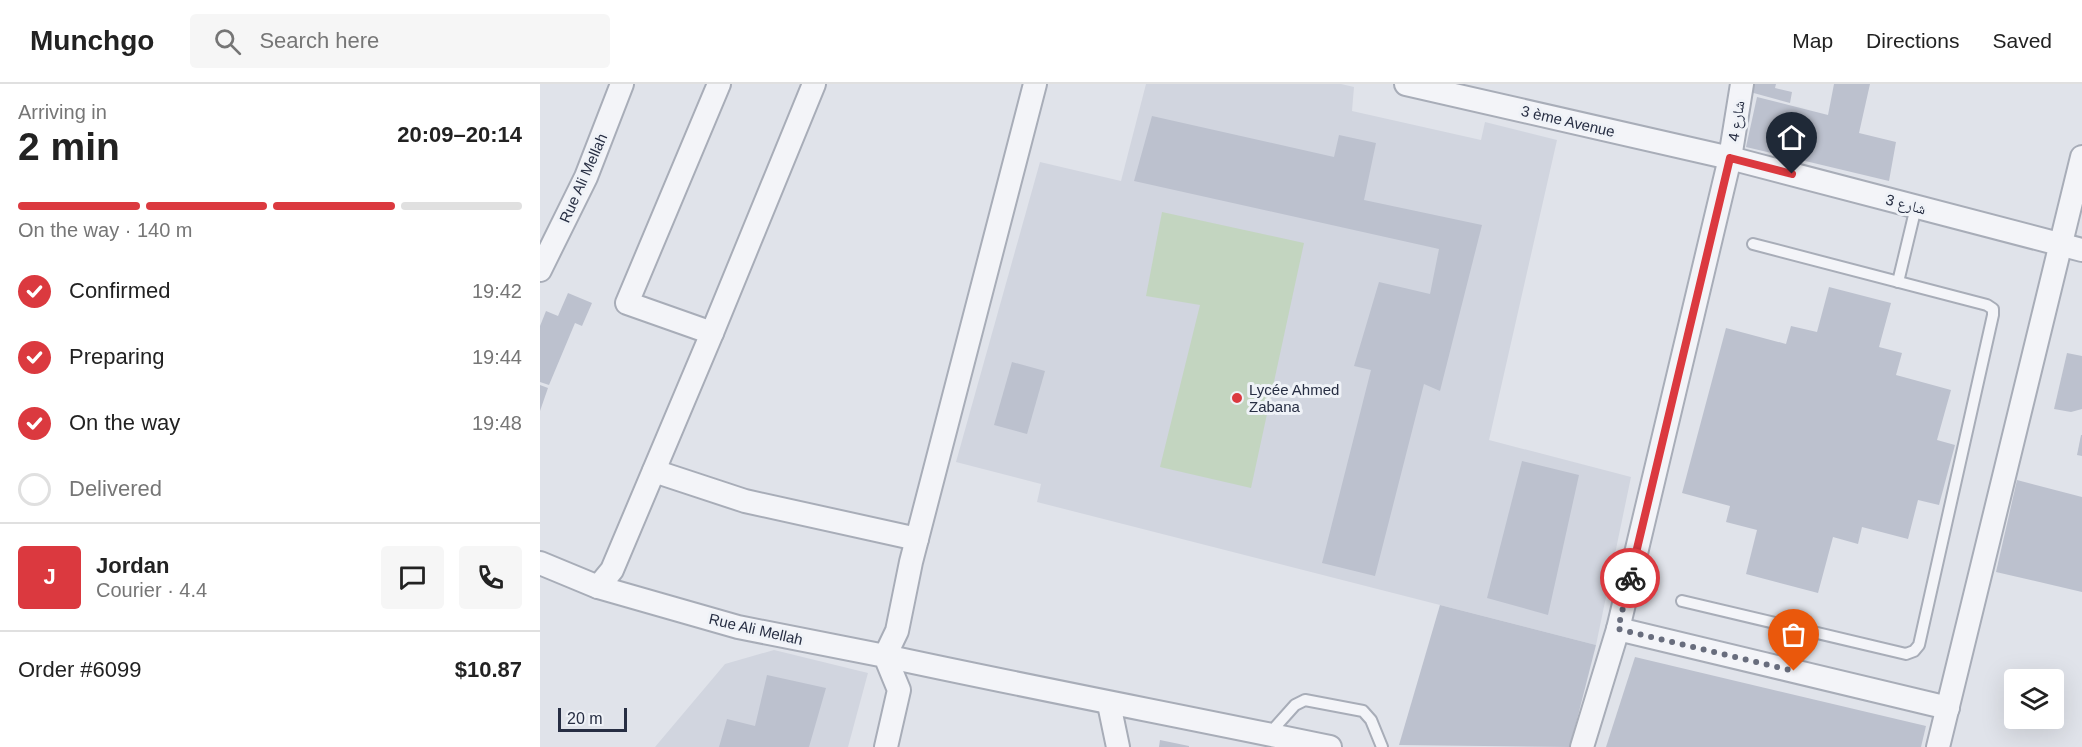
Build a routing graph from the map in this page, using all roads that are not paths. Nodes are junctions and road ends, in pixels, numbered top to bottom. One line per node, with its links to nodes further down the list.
1 (622, 84): 13 (street, Rue Ali Mellah)
2 (719, 84): 15 (street)
3 (814, 84): 15 (street)
4 (1035, 84): 17 (street)
5 (1406, 84): 8 (street, 3 ème Avenue)
6 (1742, 84): 8 (street, شارع 4)
7 (2082, 157): 11 (street)
8 (1730, 158): 9 (street, شارع 3); 21 (street, شارع 4)
9 (1916, 207): 11 (street, شارع 3); 14 (lane)
10 (1753, 244): 14 (lane)
11 (2060, 245): 12 (street, شارع 3); 24 (street)
12 (2082, 250)
13 (540, 270)
14 (1898, 282): 20 (lane)
15 (712, 333): 16 (street)
16 (654, 471): 17 (street); 19 (street)
17 (917, 538): 22 (street)
18 (540, 563): 19 (street, Rue Ali Mellah)
19 (598, 587): 22 (street, Rue Ali Mellah)
20 (1682, 601)
21 (1618, 629): 24 (street); 31 (street, شارع 4)
22 (885, 656): 23 (street, Rue Ali Mellah); 27 (street)
23 (1109, 704): 26 (street, Rue Ali Mellah); 28 (street)
24 (1948, 708): 32 (street)
25 (1269, 734): 26 (street, Rue Ali Mellah); 29 (street, Rue Ali Mellah); 30 (lane)
26 (1235, 737)
27 (886, 747)
28 (1118, 747)
29 (1330, 747)
30 (1382, 747)
31 (1582, 747)
32 (1938, 747)

